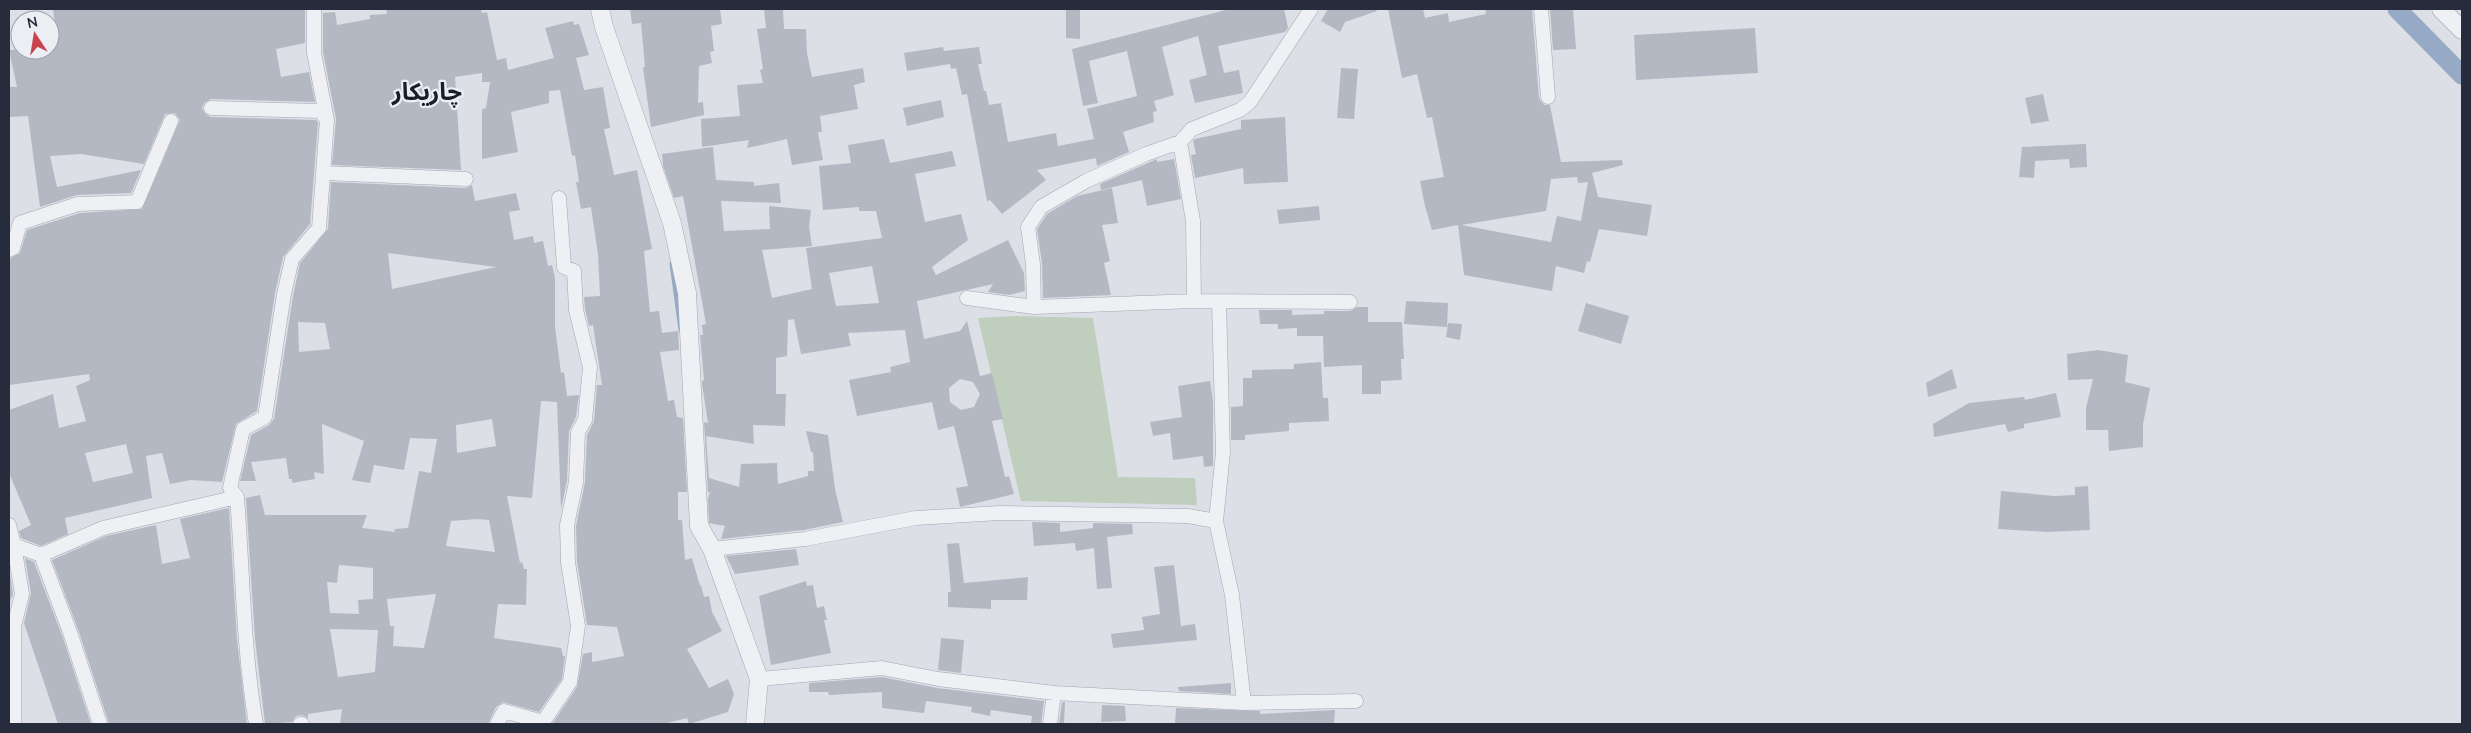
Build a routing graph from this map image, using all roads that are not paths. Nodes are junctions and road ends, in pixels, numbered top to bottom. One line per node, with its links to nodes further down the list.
1 (314, 9): 9 (street)
2 (600, 9): 25 (street)
3 (1311, 9): 11 (street)
4 (1541, 9): 7 (street)
5 (2441, 9): 6 (street)
6 (2462, 30)
7 (1548, 97)
8 (210, 108): 9 (street)
9 (327, 120): 12 (street)
10 (172, 121): 15 (street)
11 (1180, 142): 17 (street); 20 (street)
12 (324, 173): 13 (street); 21 (street)
13 (466, 179)
14 (559, 198): 34 (street)
15 (9, 250)
16 (967, 298): 20 (street)
17 (1194, 301): 18 (street); 20 (street)
18 (1220, 302): 19 (street); 22 (street)
19 (1350, 302)
20 (1034, 307)
21 (237, 497): 26 (street); 33 (street)
22 (1216, 521): 25 (street); 30 (street)
23 (9, 525): 24 (street)
24 (14, 545): 26 (street); 31 (street)
25 (712, 549): 27 (street)
26 (41, 555): 32 (street)
27 (759, 679): 28 (street); 35 (street)
28 (1054, 693): 30 (street); 36 (street)
29 (1356, 702): 30 (street)
30 (1244, 703)
31 (14, 724)
32 (100, 724)
33 (256, 724)
34 (497, 724)
35 (755, 724)
36 (1050, 724)

